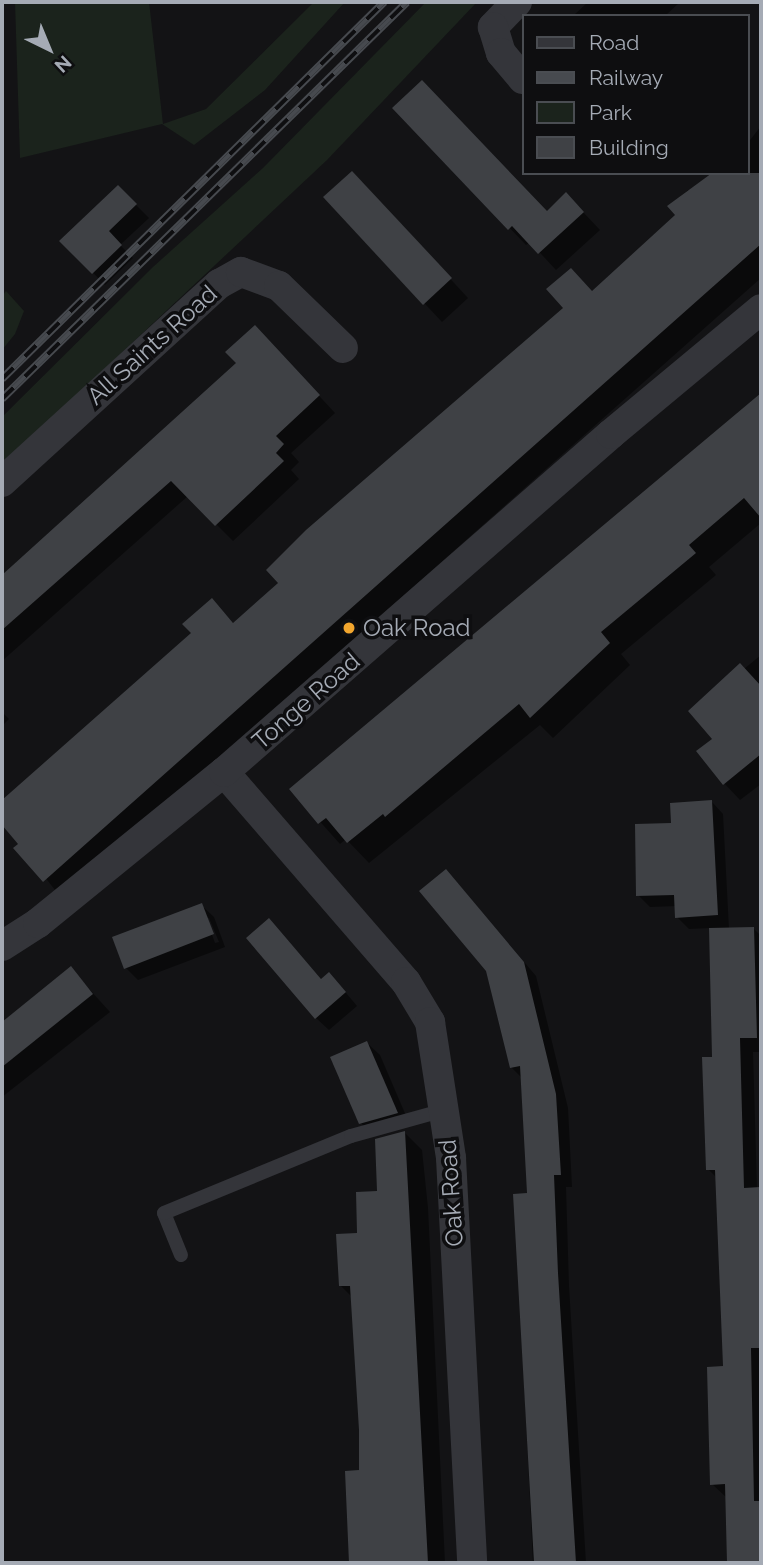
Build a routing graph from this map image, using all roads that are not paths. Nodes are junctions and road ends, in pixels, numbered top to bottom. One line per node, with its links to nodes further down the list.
1 (517, 2): 2 (street)
2 (522, 78)
3 (761, 309): 6 (street, Tonge Road)
4 (343, 348): 5 (street, All Saints Road)
5 (2, 482)
6 (224, 772): 7 (street, Tonge Road); 8 (street, Oak Road)
7 (2, 946)
8 (445, 1110): 9 (lane); 10 (street, Oak Road)
9 (181, 1255)
10 (472, 1563)

